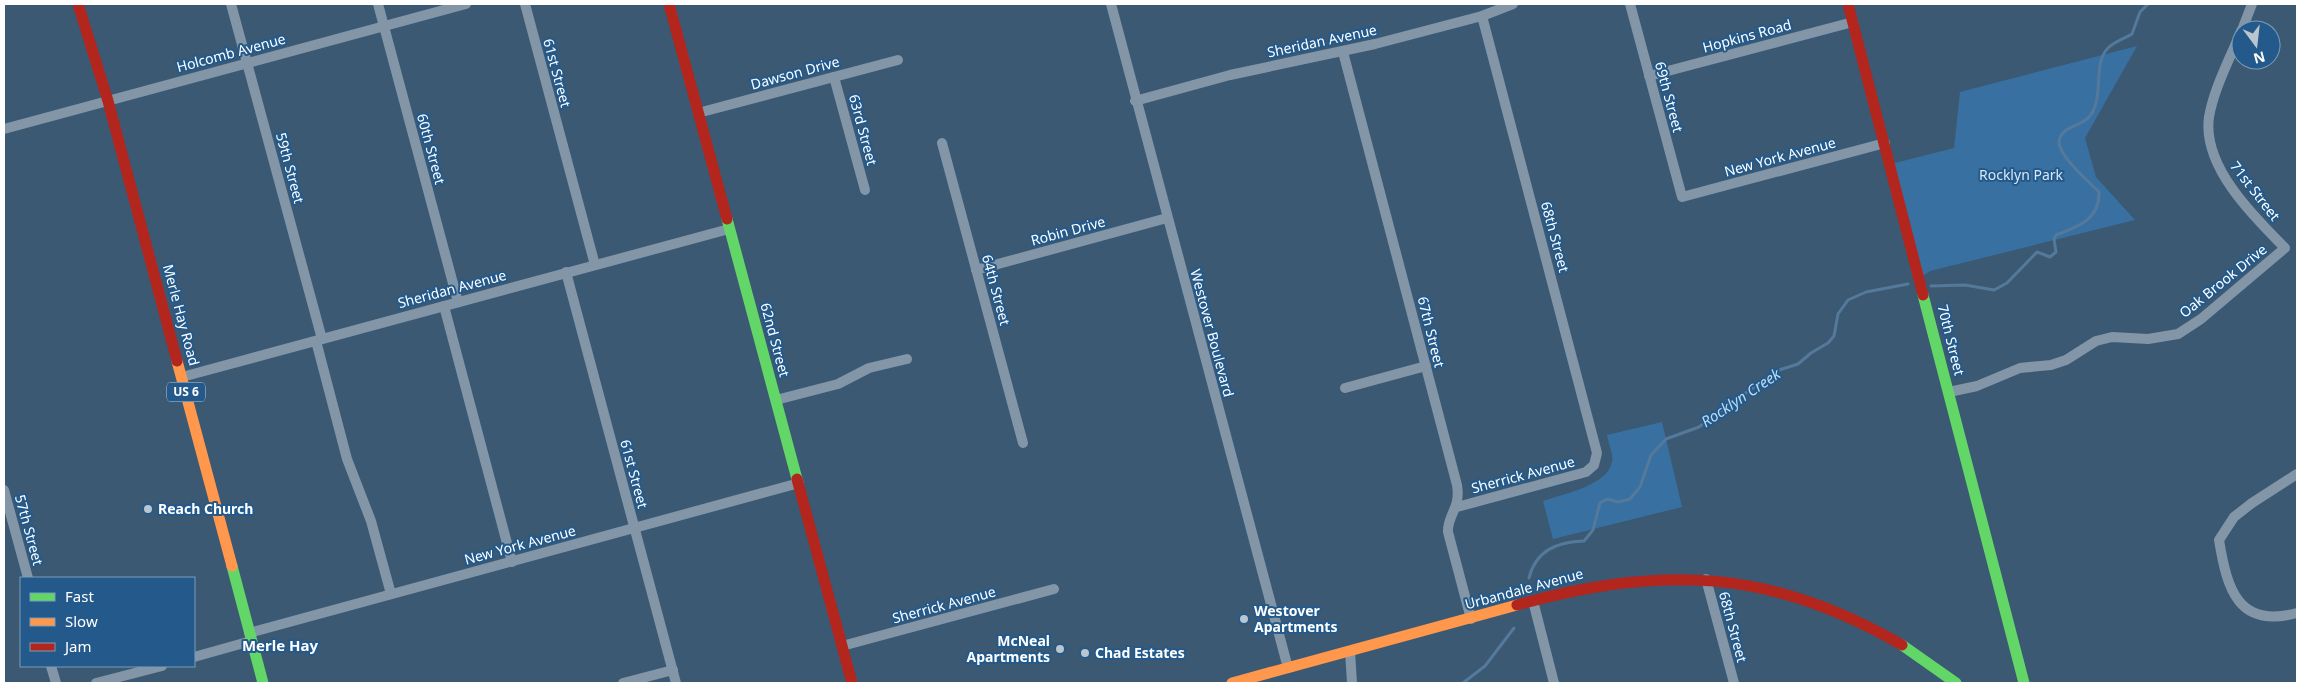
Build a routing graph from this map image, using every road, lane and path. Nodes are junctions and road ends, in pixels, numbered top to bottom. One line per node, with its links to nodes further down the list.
1 (78, 4): 23 (street, Merle Hay Road / US 6)
2 (90, 4): 23 (street, Merle Hay Road / US 6)
3 (231, 4): 20 (street, 59th Street)
4 (378, 4): 16 (street, 60th Street)
5 (466, 4): 16 (street, Holcomb Avenue)
6 (525, 4): 34 (street, 61st Street)
7 (669, 4): 25 (street, 62nd Street)
8 (1111, 4): 24 (street, Westover Boulevard)
9 (1513, 4): 13 (street, Sheridan Avenue)
10 (1630, 4): 21 (street, 69th Street)
11 (1848, 4): 15 (street, 70th Street)
12 (2252, 4): 14 (street, 71st Street)
13 (1482, 16): 17 (street, Sheridan Avenue); 47 (street, 68th Street)
14 (2245, 20)
15 (1853, 22): 21 (street, Hopkins Road); 28 (street, 70th Street)
16 (384, 26): 20 (street, Holcomb Avenue); 37 (street, 60th Street)
17 (1343, 52): 24 (street, Sheridan Avenue); 41 (street, 67th Street)
18 (2231, 56): 33 (street, 71st Street)
19 (898, 60): 22 (street, Dawson Drive)
20 (248, 63): 23 (street, Holcomb Avenue); 39 (street, 59th Street)
21 (1649, 76): 30 (street, 69th Street)
22 (834, 77): 25 (street, Dawson Drive); 29 (street, 63rd Street)
23 (108, 101): 26 (street, Holcomb Avenue); 42 (street, Merle Hay Road / US 6)
24 (1135, 101): 31 (street, Westover Boulevard)
25 (698, 113): 32 (street, 62nd Street)
26 (4, 129)
27 (942, 143): 35 (street, 64th Street)
28 (1885, 143): 30 (street, New York Avenue); 44 (street, 70th Street)
29 (864, 190)
30 (1682, 197)
31 (1167, 218): 35 (street, Robin Drive); 67 (street, Westover Boulevard)
32 (729, 229): 34 (street, Sheridan Avenue); 45 (street, 62nd Street)
33 (2285, 248): 44 (street, Oak Brook Drive)
34 (595, 265): 36 (street, Sheridan Avenue)
35 (976, 270): 46 (street, 64th Street)
36 (566, 272): 37 (street, Sheridan Avenue); 52 (street, 61st Street)
37 (458, 302): 38 (street, Sheridan Avenue)
38 (444, 306): 39 (street, Sheridan Avenue); 53 (street)
39 (319, 340): 42 (street, Sheridan Avenue); 57 (street, 59th Street)
40 (908, 359): 45 (street)
41 (1426, 366): 43 (street); 51 (street, 67th Street)
42 (182, 377): 61 (street, Merle Hay Road / US 6)
43 (1345, 388)
44 (1949, 392): 80 (street, 70th Street)
45 (776, 400): 49 (street, 62nd Street)
46 (1023, 443)
47 (1594, 464): 51 (street, Sherrick Avenue)
48 (2297, 474): 59 (street)
49 (799, 483): 52 (street, New York Avenue); 62 (street, 62nd Street)
50 (4, 490): 54 (street, 57th Street)
51 (1457, 507): 60 (street, 67th Street)
52 (634, 528): 53 (street, New York Avenue); 68 (street, 61st Street)
53 (512, 562): 57 (street, New York Avenue)
54 (28, 577)
55 (1706, 579): 58 (street, Urbandale Avenue); 78 (street, 68th Street); 79 (street, Urbandale Avenue)
56 (1054, 589): 62 (street, Sherrick Avenue)
57 (392, 594): 61 (street, New York Avenue)
58 (1533, 601): 60 (street, Urbandale Avenue); 77 (street)
59 (2297, 613)
60 (1471, 618): 63 (street, Urbandale Avenue)
61 (250, 637): 64 (street, New York Avenue); 71 (street, Merle Hay Road / US 6)
62 (842, 646): 74 (street, 62nd Street)
63 (1350, 651): 67 (street, Urbandale Avenue); 76 (street)
64 (195, 657)
65 (51, 667): 69 (street)
66 (158, 667): 70 (street)
67 (1288, 668): 75 (street, Urbandale Avenue)
68 (673, 670): 72 (street); 73 (street, 61st Street)
69 (56, 683)
70 (96, 683)
71 (263, 683)
72 (623, 683)
73 (676, 683)
74 (852, 683)
75 (1232, 683)
76 (1352, 683)
77 (1554, 683)
78 (1734, 683)
79 (1956, 683)
80 (2024, 683)

